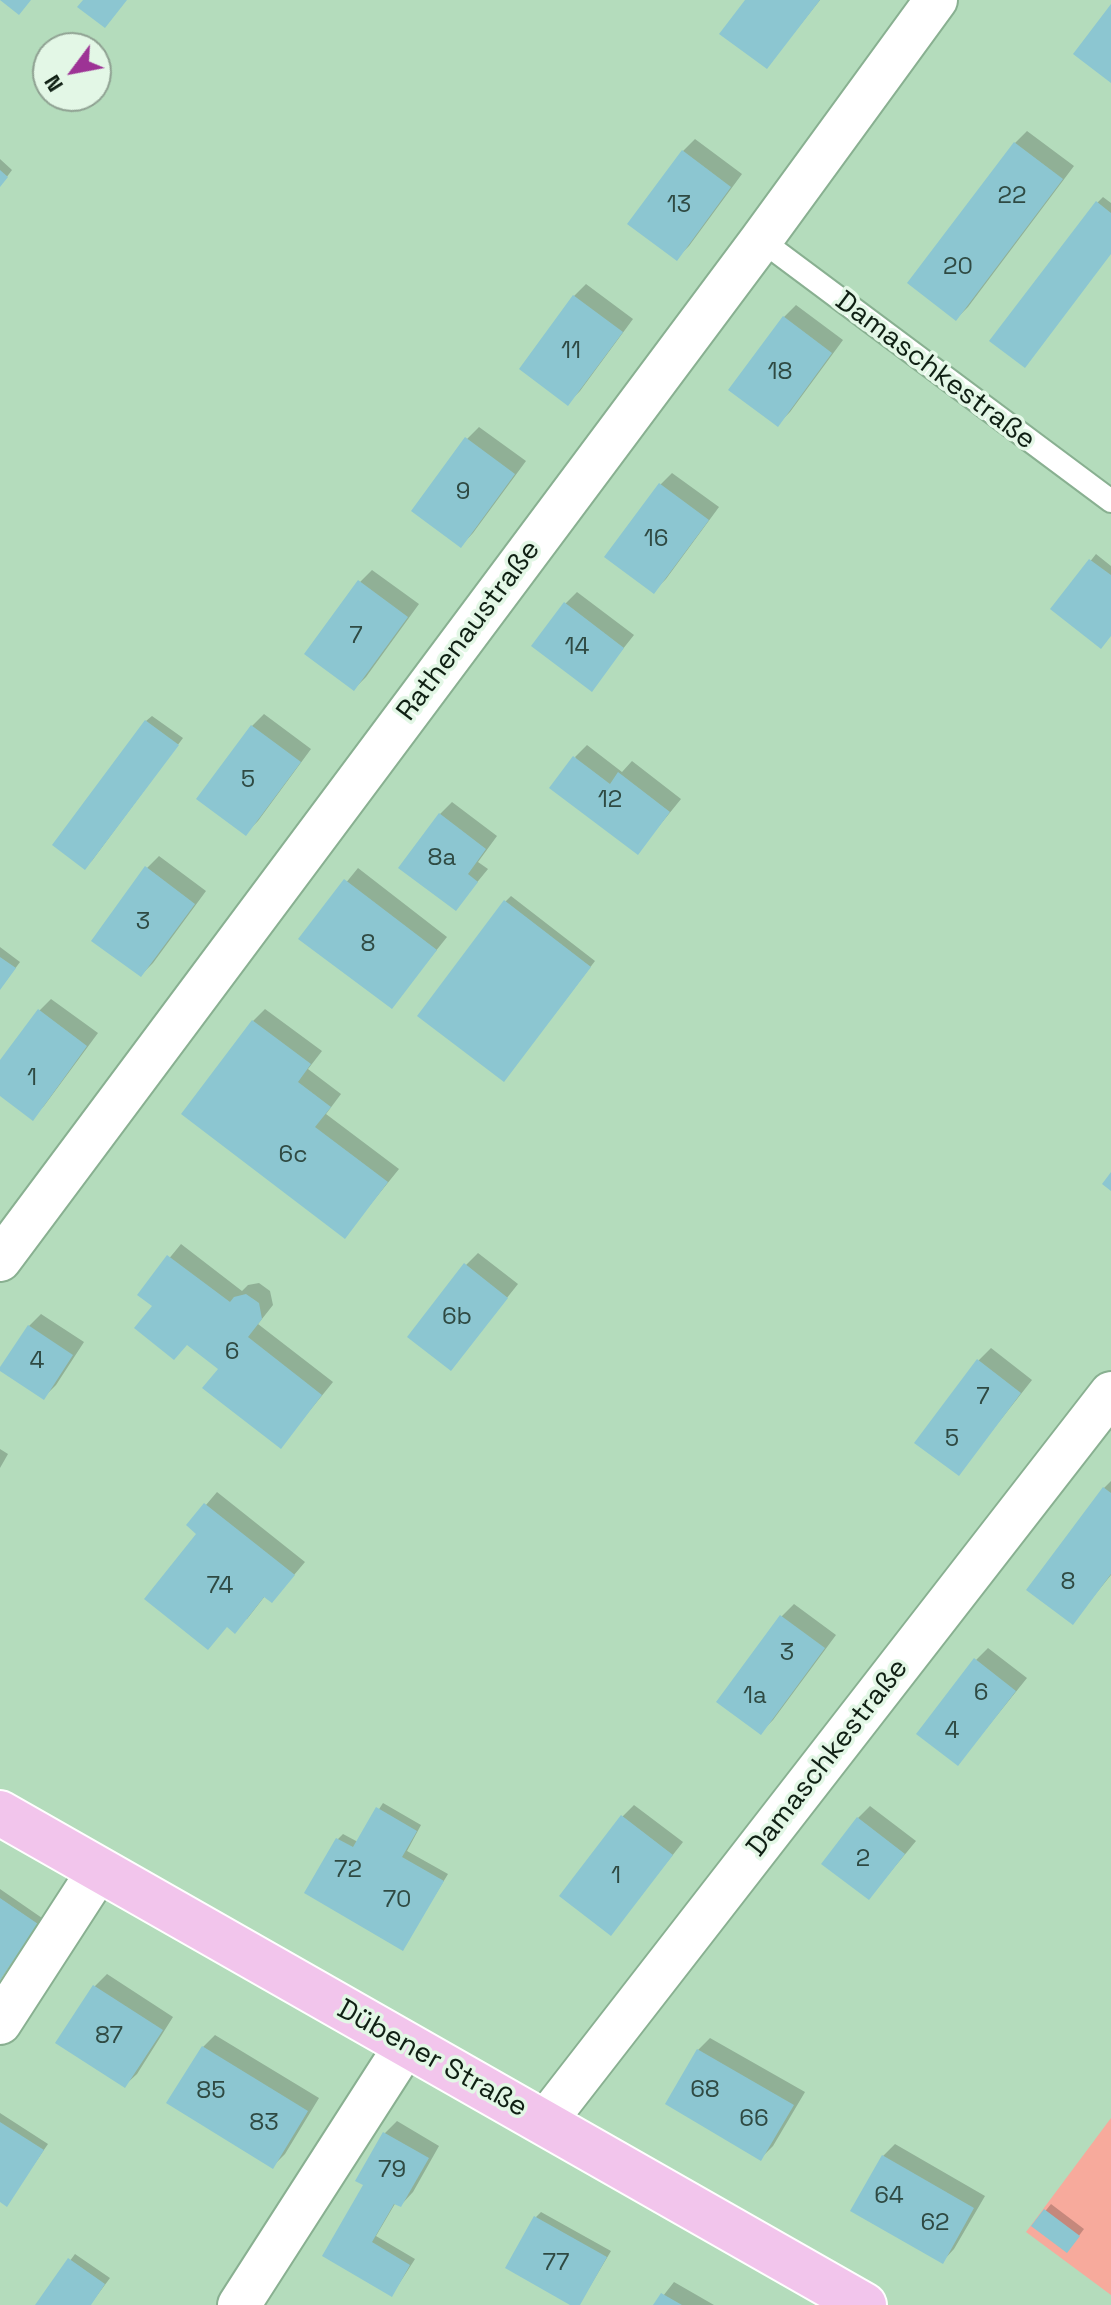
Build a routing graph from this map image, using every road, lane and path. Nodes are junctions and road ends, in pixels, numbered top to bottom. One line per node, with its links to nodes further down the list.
1 (936, 0): 2 (street, Rathenaustraße)
2 (761, 240): 3 (lane, Damaschkestraße); 4 (street, Rathenaustraße)
3 (1111, 501)
4 (0, 1260)
5 (1111, 1393): 10 (street, Damaschkestraße)
6 (0, 1813): 7 (main road, Dübener Straße)
7 (99, 1870): 8 (street); 9 (main road, Dübener Straße)
8 (0, 2023)
9 (406, 2045): 10 (main road, Dübener Straße); 11 (street)
10 (544, 2123): 12 (main road, Dübener Straße)
11 (239, 2305)
12 (864, 2305)

